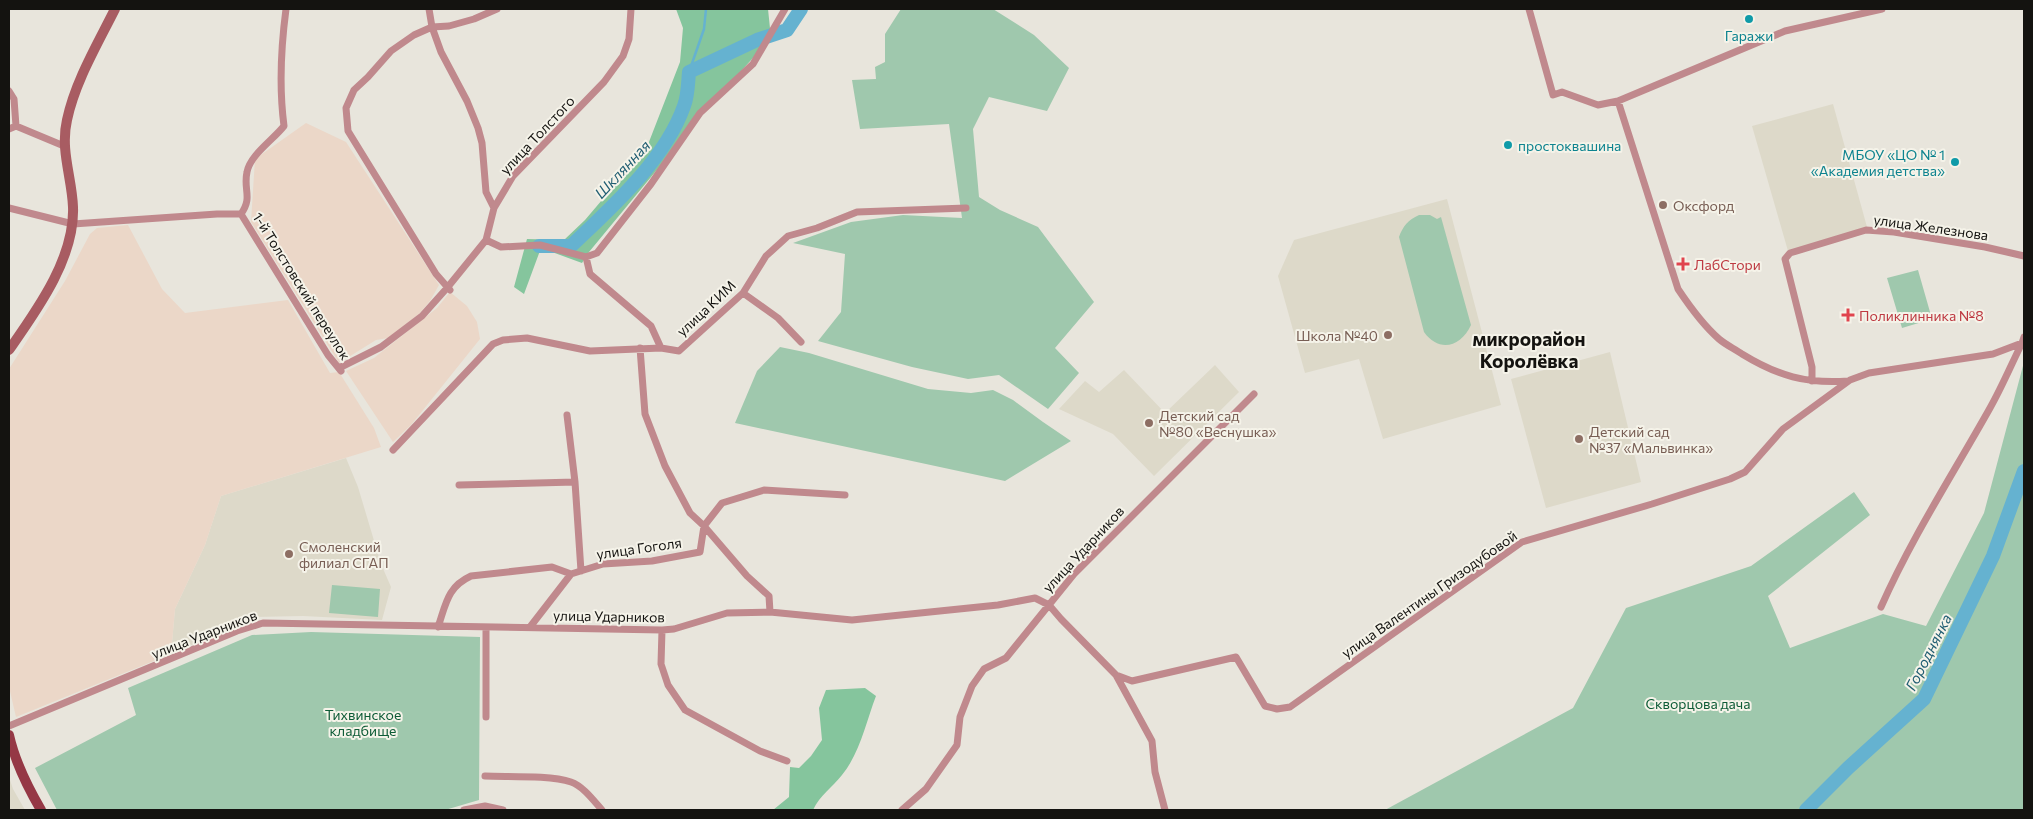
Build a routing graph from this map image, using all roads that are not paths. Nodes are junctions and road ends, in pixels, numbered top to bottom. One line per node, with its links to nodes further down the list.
1 (114, 9): 13 (main road)
2 (286, 9): 17 (street)
3 (428, 9): 9 (street)
4 (497, 9): 9 (street)
5 (631, 9): 15 (street, улица Толстого)
6 (785, 9): 21 (street)
7 (1529, 9): 11 (street)
8 (1882, 9): 11 (street)
9 (432, 27): 15 (street); 22 (street)
10 (9, 91): 12 (street)
11 (1618, 101): 31 (street)
12 (12, 127): 13 (street)
13 (64, 146): 18 (main road)
14 (9, 208): 18 (street)
15 (494, 208): 19 (street, улица Толстого)
16 (966, 208): 23 (street, улица КИМ)
17 (241, 214): 18 (street); 29 (street, 1-й Толстовский переулок)
18 (73, 224): 28 (main road)
19 (486, 240): 21 (street); 22 (street, улица Толстого)
20 (2024, 256): 31 (street, улица Железнова)
21 (586, 257): 27 (street)
22 (449, 289): 29 (street, улица Толстого)
23 (742, 293): 25 (street); 27 (street, улица КИМ)
24 (2023, 340): 30 (street, улица Валентины Гризодубовой); 42 (street)
25 (801, 342)
26 (640, 348): 27 (street, улица КИМ); 34 (street, улица КИМ); 38 (street)
27 (662, 348)
28 (9, 350)
29 (340, 370)
30 (1850, 380): 31 (street); 48 (street, улица Валентины Гризодубовой)
31 (1812, 381)
32 (1254, 394): 41 (street, улица Ударников)
33 (567, 415): 35 (street)
34 (393, 450)
35 (575, 482): 36 (street); 39 (street)
36 (459, 486)
37 (845, 495): 38 (street)
38 (704, 526): 39 (street, улица Гоголя); 43 (street)
39 (581, 571): 40 (street, улица Гоголя)
40 (571, 574): 44 (street); 45 (street)
41 (1049, 605): 43 (street, улица Ударников); 48 (street); 58 (street)
42 (1881, 607)
43 (770, 612): 47 (street, улица Ударников)
44 (438, 627): 46 (street, улица Ударников); 50 (street, улица Ударников)
45 (530, 627): 46 (street, улица Ударников); 47 (street, улица Ударников)
46 (486, 628): 49 (street)
47 (662, 630): 52 (street)
48 (1116, 674): 59 (street)
49 (486, 717)
50 (9, 726)
51 (9, 735): 54 (main road)
52 (787, 761)
53 (485, 776): 57 (street)
54 (41, 810)
55 (464, 810): 56 (street)
56 (503, 810)
57 (602, 810)
58 (902, 810)
59 (1165, 810)

